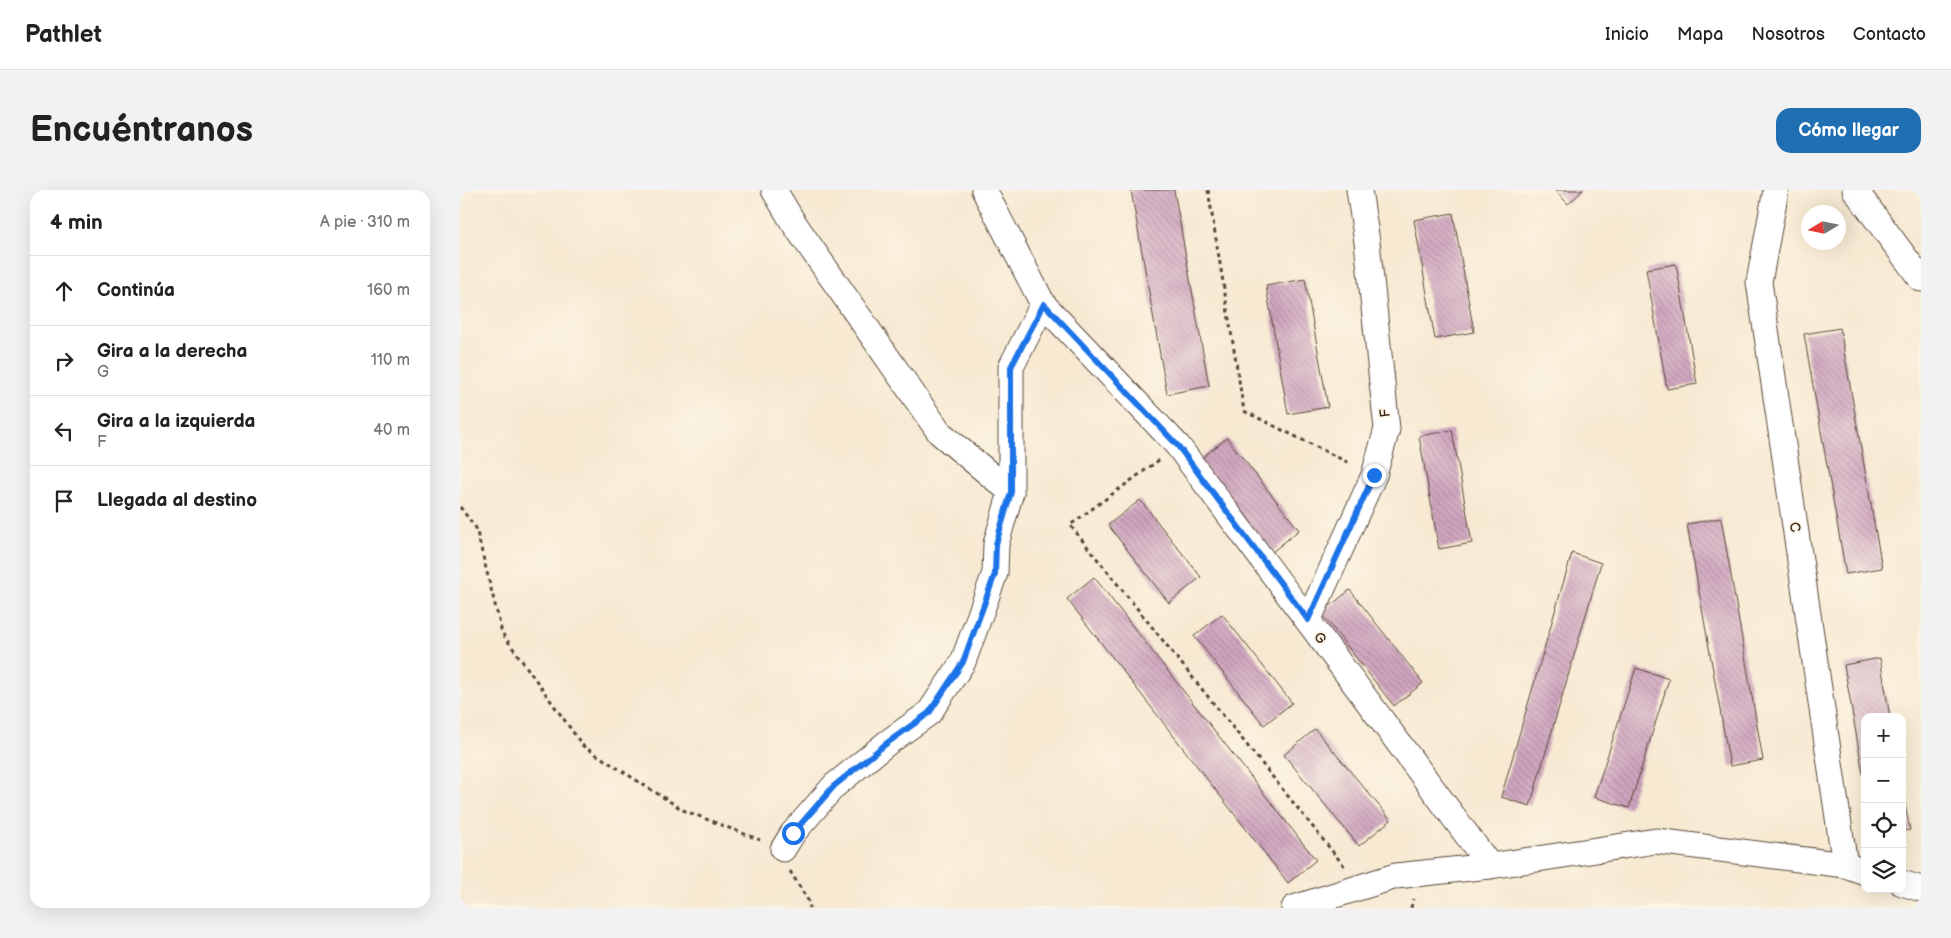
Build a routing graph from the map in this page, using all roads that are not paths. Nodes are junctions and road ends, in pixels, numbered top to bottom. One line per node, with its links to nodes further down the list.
1 (774, 190): 8 (street)
2 (984, 190): 7 (street, G)
3 (1359, 190): 9 (street, F)
4 (1776, 190): 12 (street, C)
5 (1855, 190): 6 (street)
6 (1921, 278)
7 (1044, 304): 8 (street); 9 (street, G)
8 (1011, 492): 10 (street)
9 (1308, 620): 11 (street, G)
10 (783, 849)
11 (1490, 866): 12 (street); 15 (street)
12 (1855, 868)
13 (1906, 885): 14 (street)
14 (1921, 889)
15 (1294, 908)

